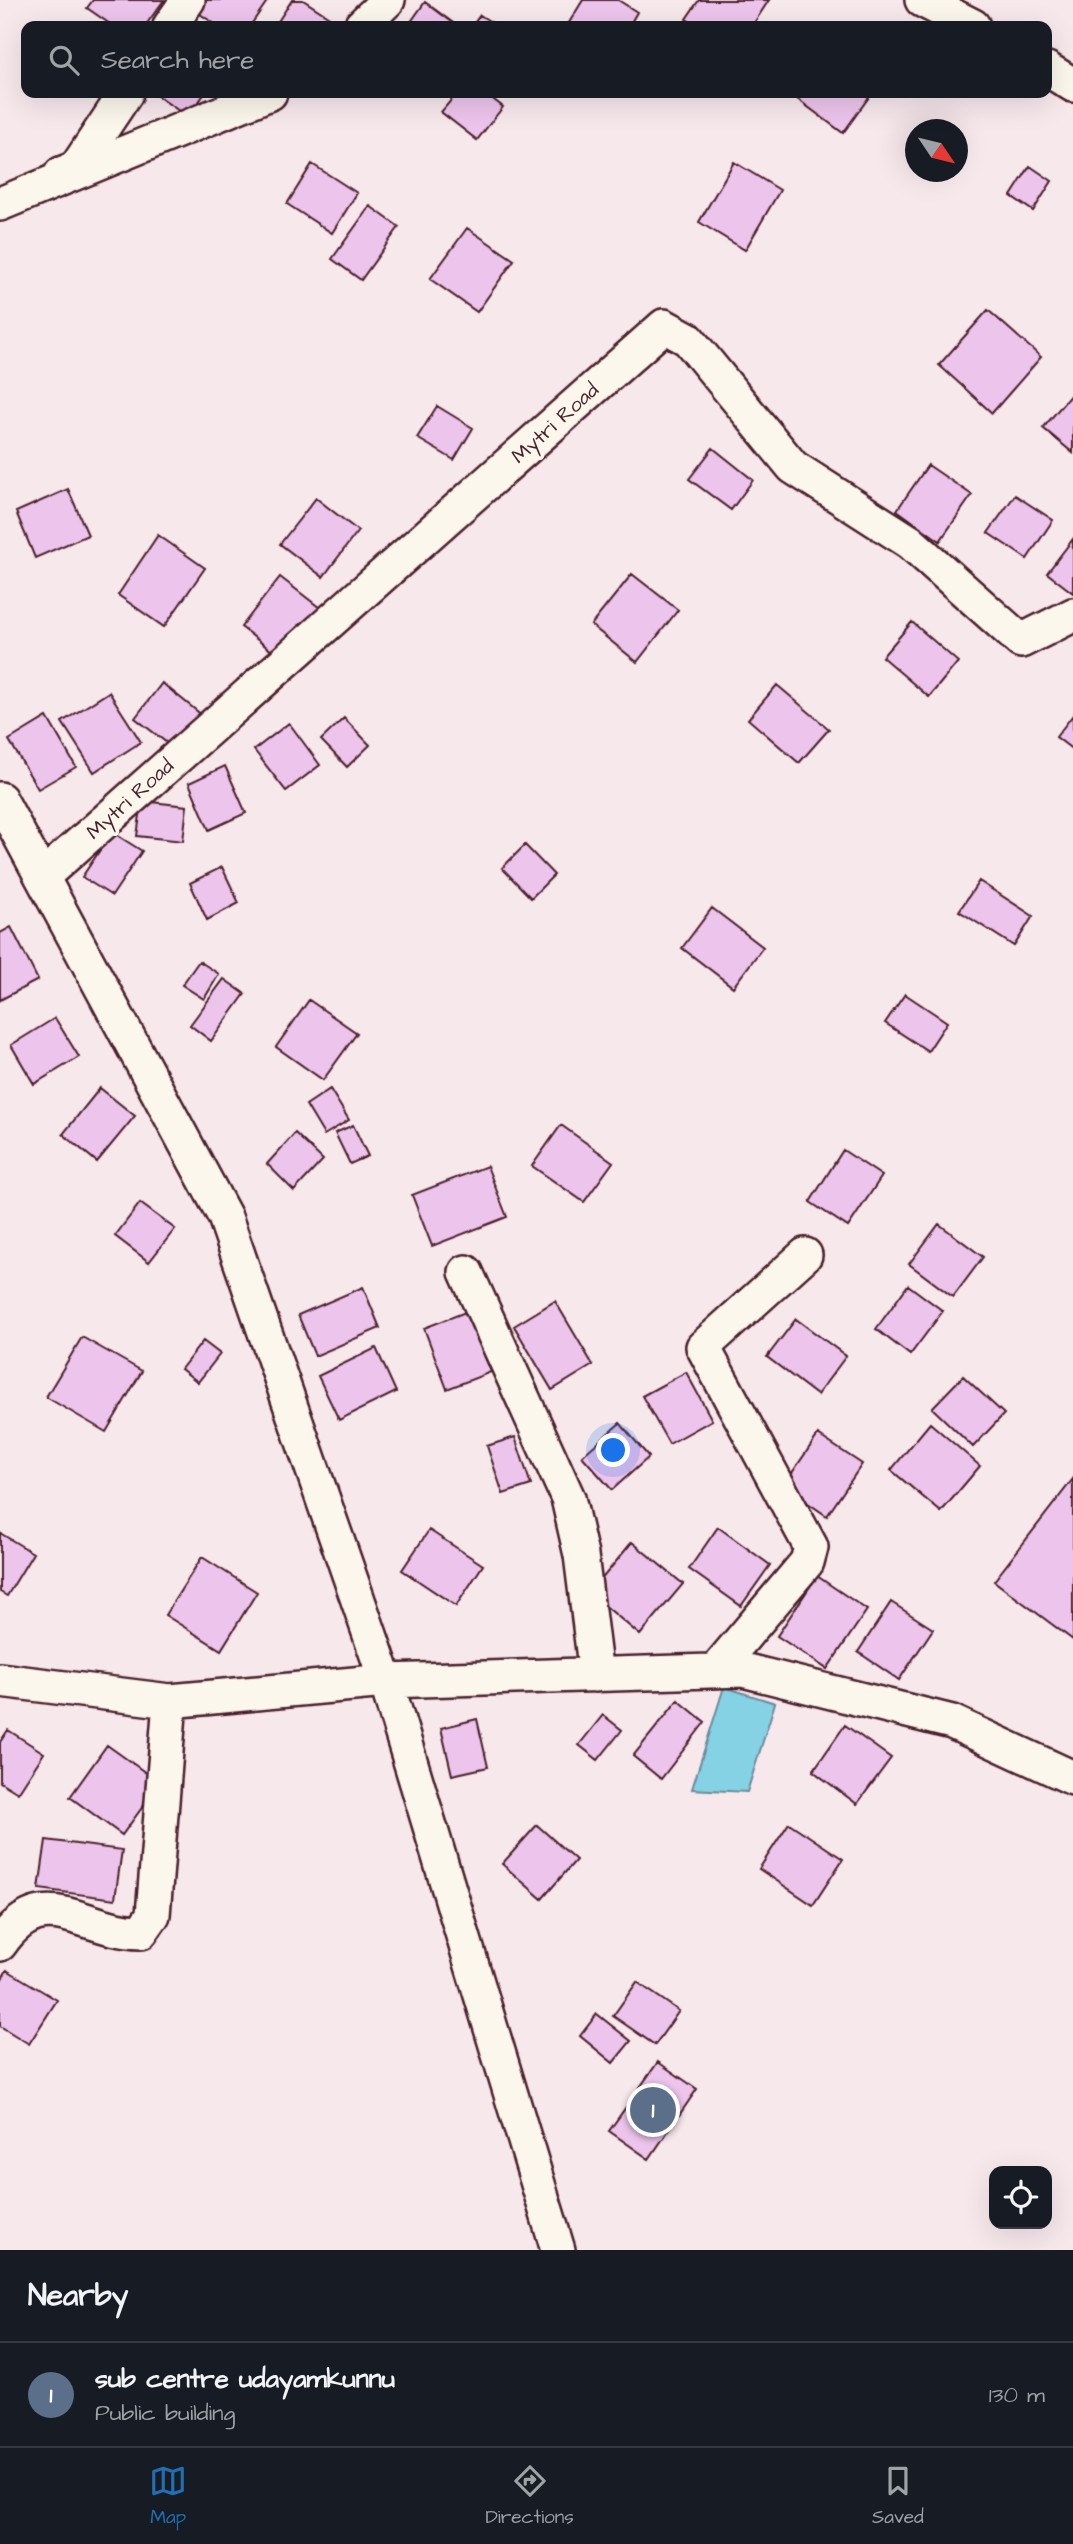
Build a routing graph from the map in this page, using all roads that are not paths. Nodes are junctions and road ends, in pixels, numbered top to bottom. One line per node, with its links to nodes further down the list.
1 (188, 0): 4 (street)
2 (388, 0): 5 (street)
3 (922, 0): 6 (street)
4 (173, 21)
5 (366, 21)
6 (962, 21)
7 (1052, 72): 8 (street)
8 (1073, 85)
9 (123, 98): 11 (street)
10 (258, 98): 11 (street)
11 (0, 202)
12 (1073, 615): 14 (street, Mytri Road)
13 (0, 799): 14 (street)
14 (42, 877): 20 (street)
15 (805, 1255): 17 (street)
16 (466, 1272): 18 (street)
17 (715, 1671): 18 (street); 22 (street)
18 (596, 1675): 20 (street)
19 (0, 1680): 21 (street)
20 (386, 1681): 21 (street); 24 (street)
21 (170, 1701): 23 (street)
22 (1073, 1778)
23 (0, 1944)
24 (558, 2250)

